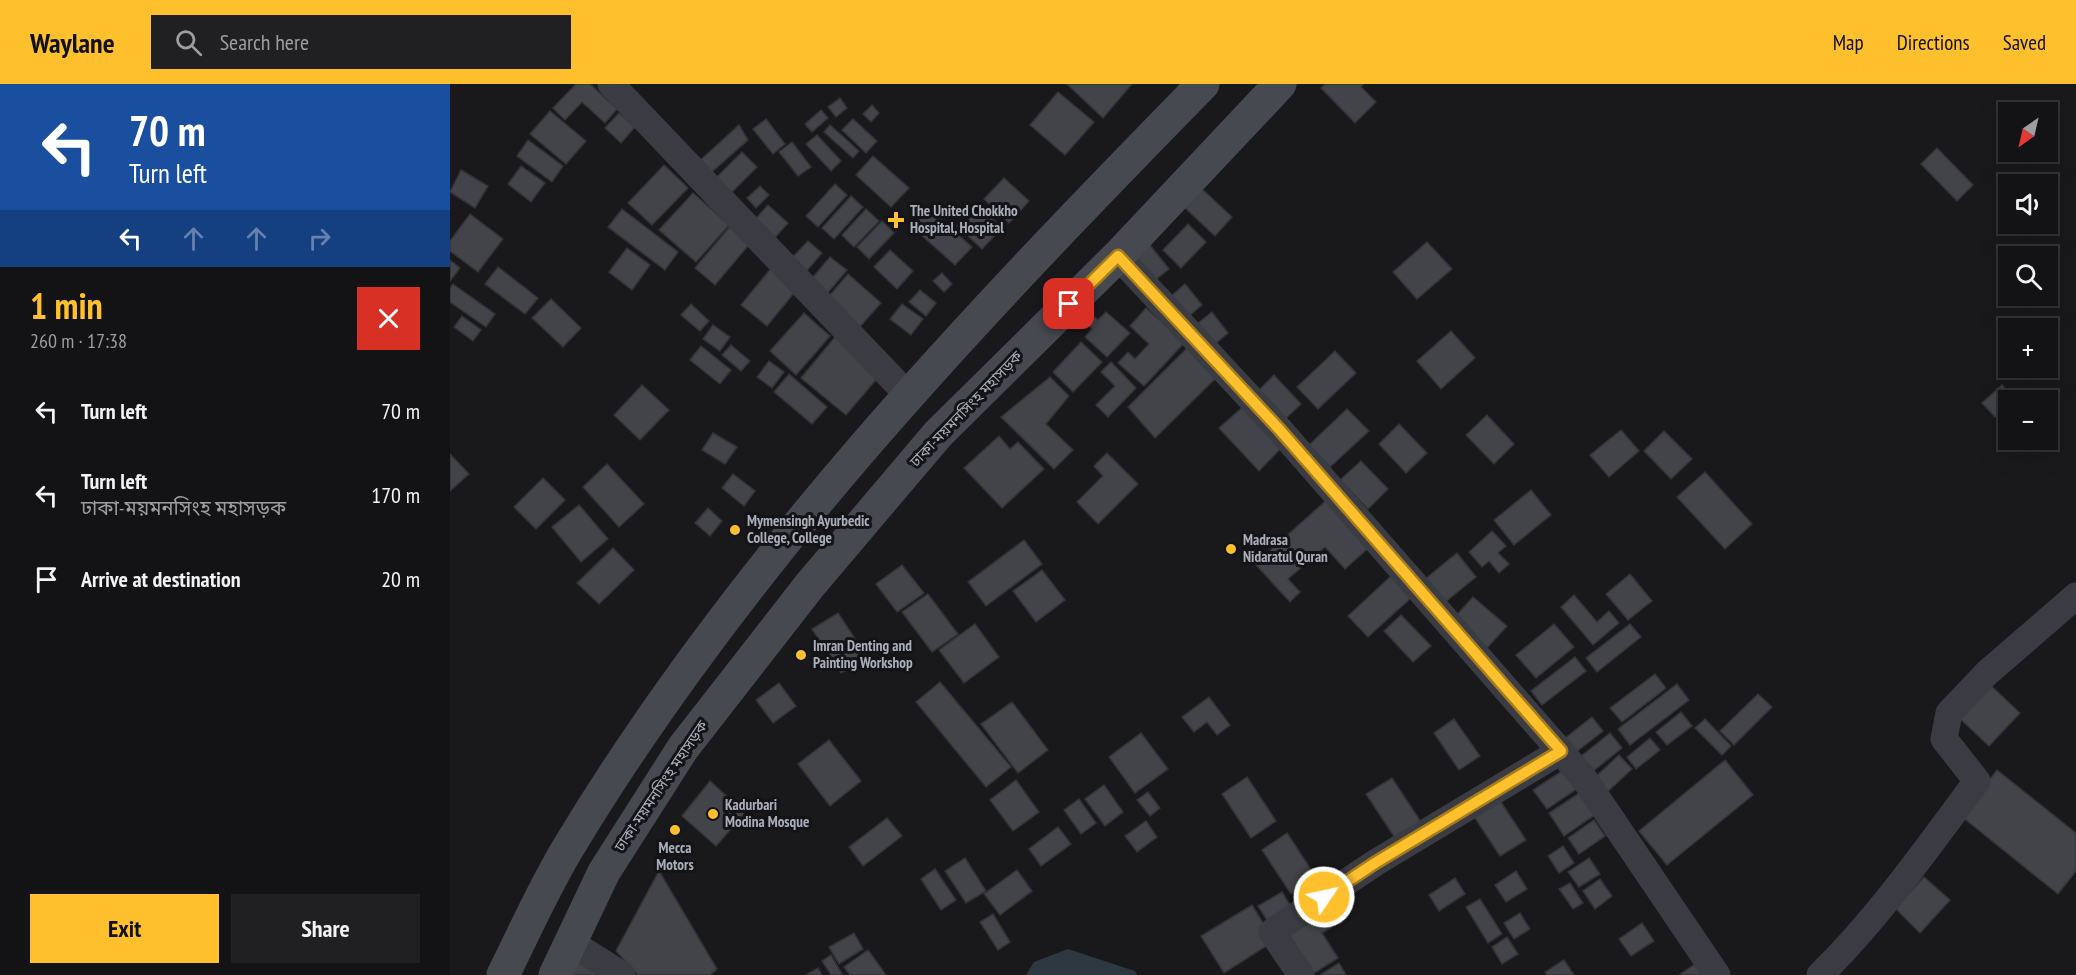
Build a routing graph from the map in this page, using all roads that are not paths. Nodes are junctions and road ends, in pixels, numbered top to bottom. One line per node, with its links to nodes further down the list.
1 (611, 84): 5 (street)
2 (1203, 84): 5 (main road)
3 (1280, 84): 4 (main road, ঢাকা-ময়মনসিংহ মহাসড়ক)
4 (1118, 256): 7 (street); 8 (main road, ঢাকা-ময়মনসিংহ মহাসড়ক)
5 (908, 395): 9 (main road)
6 (2076, 596): 14 (street)
7 (1561, 751): 12 (street); 13 (street)
8 (570, 942): 10 (main road, ঢাকা-ময়মনসিংহ মহাসড়ক); 11 (street)
9 (503, 975)
10 (555, 975)
11 (622, 975)
12 (1301, 975)
13 (1717, 975)
14 (1820, 975)

